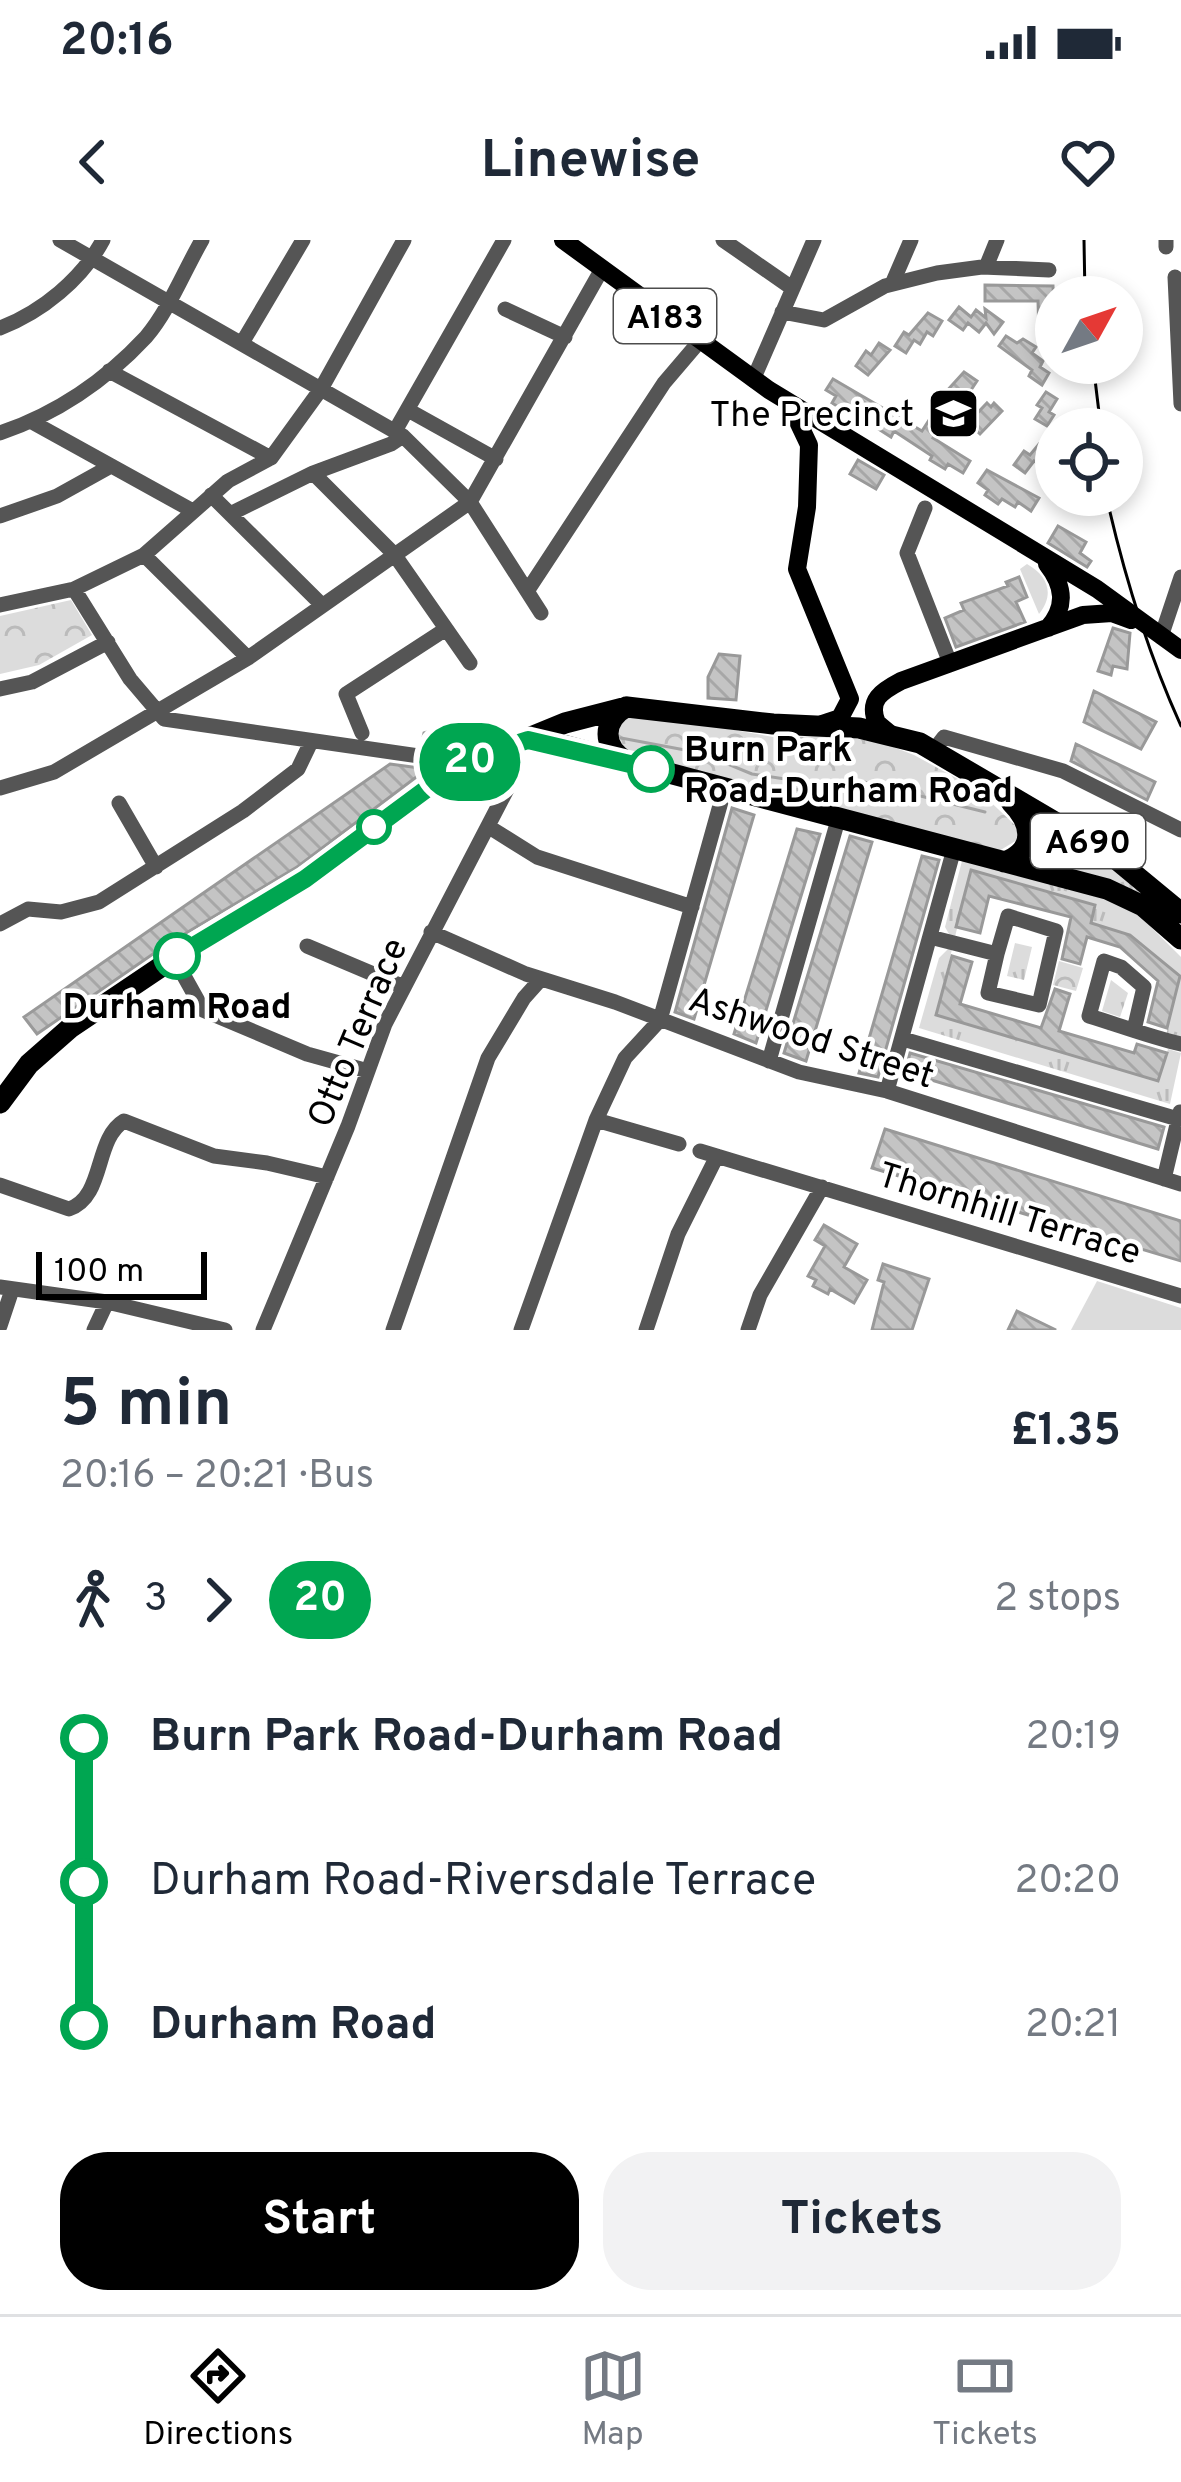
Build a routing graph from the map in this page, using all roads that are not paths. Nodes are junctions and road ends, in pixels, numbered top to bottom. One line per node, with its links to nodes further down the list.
1 (60, 240): 12 (street)
2 (103, 240): 12 (street)
3 (202, 240): 19 (street)
4 (303, 240): 25 (street)
5 (404, 240): 28 (street)
6 (504, 240): 30 (street)
7 (563, 240): 14 (main road, A183)
8 (722, 240): 18 (street)
9 (814, 240): 18 (street)
10 (911, 240): 17 (street)
11 (998, 240): 13 (street)
12 (93, 258): 19 (street); 22 (street)
13 (986, 267): 15 (street); 17 (street)
14 (602, 269): 23 (street); 24 (main road, A183)
15 (1049, 270)
16 (1175, 277): 29 (street)
17 (892, 284): 20 (street)
18 (792, 289): 20 (street)
19 (168, 301): 25 (street); 26 (street)
20 (782, 312): 27 (street)
21 (509, 317): 23 (street)
22 (0, 328)
23 (566, 338): 37 (street)
24 (699, 342): 27 (main road, A183); 51 (street)
25 (242, 343): 28 (street)
26 (109, 371): 31 (street); 36 (street)
27 (761, 385): 32 (main road, A183); 35 (main road)
28 (321, 389): 34 (street); 36 (street)
29 (1181, 404)
30 (408, 410): 34 (street); 37 (street)
31 (32, 422): 33 (street); 38 (street)
32 (840, 431): 35 (main road); 48 (main road, A183)
33 (0, 433)
34 (399, 433): 39 (street); 41 (street)
35 (809, 445): 65 (main road)
36 (271, 458): 40 (street)
37 (496, 459): 41 (street)
38 (111, 466): 43 (street); 45 (street)
39 (313, 473): 44 (street); 46 (street)
40 (212, 495): 43 (street); 44 (street)
41 (470, 502): 46 (street); 51 (street)
42 (925, 508): 64 (street)
43 (193, 511): 47 (street)
44 (230, 514): 54 (street)
45 (0, 516)
46 (394, 554): 54 (street); 58 (street)
47 (144, 555): 50 (street); 62 (street)
48 (1040, 555): 52 (main road, A183); 57 (main road)
49 (1181, 577): 59 (street)
50 (74, 589): 53 (street); 60 (street)
51 (528, 590): 55 (street)
52 (1104, 594): 56 (street); 59 (main road, A183)
53 (0, 605)
54 (322, 605): 62 (street)
55 (541, 613)
56 (1083, 615): 57 (main road); 59 (main road)
57 (1048, 628): 64 (main road)
58 (446, 629): 63 (street); 71 (street)
59 (1156, 634): 61 (main road, A183)
60 (108, 642): 67 (street); 69 (street)
61 (1181, 650)
62 (248, 658): 69 (street)
63 (470, 663)
64 (950, 663): 66 (main road)
65 (843, 677): 66 (main road); 70 (main road)
66 (901, 681): 72 (main road)
67 (0, 689)
68 (627, 706): 70 (highway, A690); 73 (highway, A690); 77 (highway)
69 (155, 713): 74 (street); 80 (street)
70 (822, 724): 72 (highway, A690)
71 (362, 733)
72 (889, 733): 75 (highway, A690)
73 (528, 740): 76 (highway, A690); 77 (highway, A690)
74 (311, 742): 78 (street); 88 (street)
75 (934, 750): 79 (highway, A690); 85 (street)
76 (509, 756): 78 (highway, A690); 84 (street, Otto Terrace)
77 (626, 762): 81 (highway, A690)
78 (467, 763): 97 (highway, A690)
79 (988, 781): 87 (highway, A690); 90 (highway, A690)
80 (0, 788)
81 (724, 791): 83 (highway, A690); 89 (street)
82 (119, 803): 88 (street)
83 (838, 820): 86 (highway, A690); 104 (street)
84 (489, 827): 89 (street); 92 (street, Otto Terrace)
85 (1181, 830)
86 (954, 849): 87 (highway, A690); 93 (street)
87 (1004, 862): 94 (highway, A690)
88 (156, 867): 91 (street)
89 (692, 907): 100 (street)
90 (1181, 913)
91 (0, 924)
92 (431, 932): 98 (street, Ashwood Street); 99 (street, Otto Terrace)
93 (930, 937): 96 (street); 102 (street)
94 (1181, 939)
95 (307, 946): 99 (street)
96 (997, 954): 96 (street)
97 (174, 958): 105 (street); 107 (highway, A690)
98 (541, 979): 100 (street, Ashwood Street); 124 (street)
99 (404, 987): 105 (street, Otto Terrace)
100 (660, 1020): 104 (street, Ashwood Street); 109 (street)
101 (1134, 1030): 101 (street); 103 (street)
102 (904, 1039): 106 (street); 108 (street)
103 (1181, 1044)
104 (769, 1060): 106 (street, Ashwood Street)
105 (368, 1071): 113 (street, Otto Terrace)
106 (887, 1091): 114 (street, Ashwood Street)
107 (0, 1103)
108 (1180, 1115): 114 (street)
109 (596, 1120): 110 (street); 125 (street)
110 (679, 1144)
111 (700, 1151): 112 (street, Thornhill Terrace)
112 (717, 1156): 116 (street, Thornhill Terrace); 126 (street)
113 (327, 1178): 115 (street); 123 (street, Otto Terrace)
114 (1173, 1182)
115 (0, 1186)
116 (822, 1186): 118 (street, Thornhill Terrace); 127 (street)
117 (6, 1288): 119 (street); 120 (street)
118 (1181, 1296)
119 (107, 1302): 121 (street); 122 (street)
120 (0, 1326)
121 (94, 1330)
122 (225, 1330)
123 (263, 1330)
124 (393, 1330)
125 (521, 1330)
126 (646, 1330)
127 (748, 1330)

